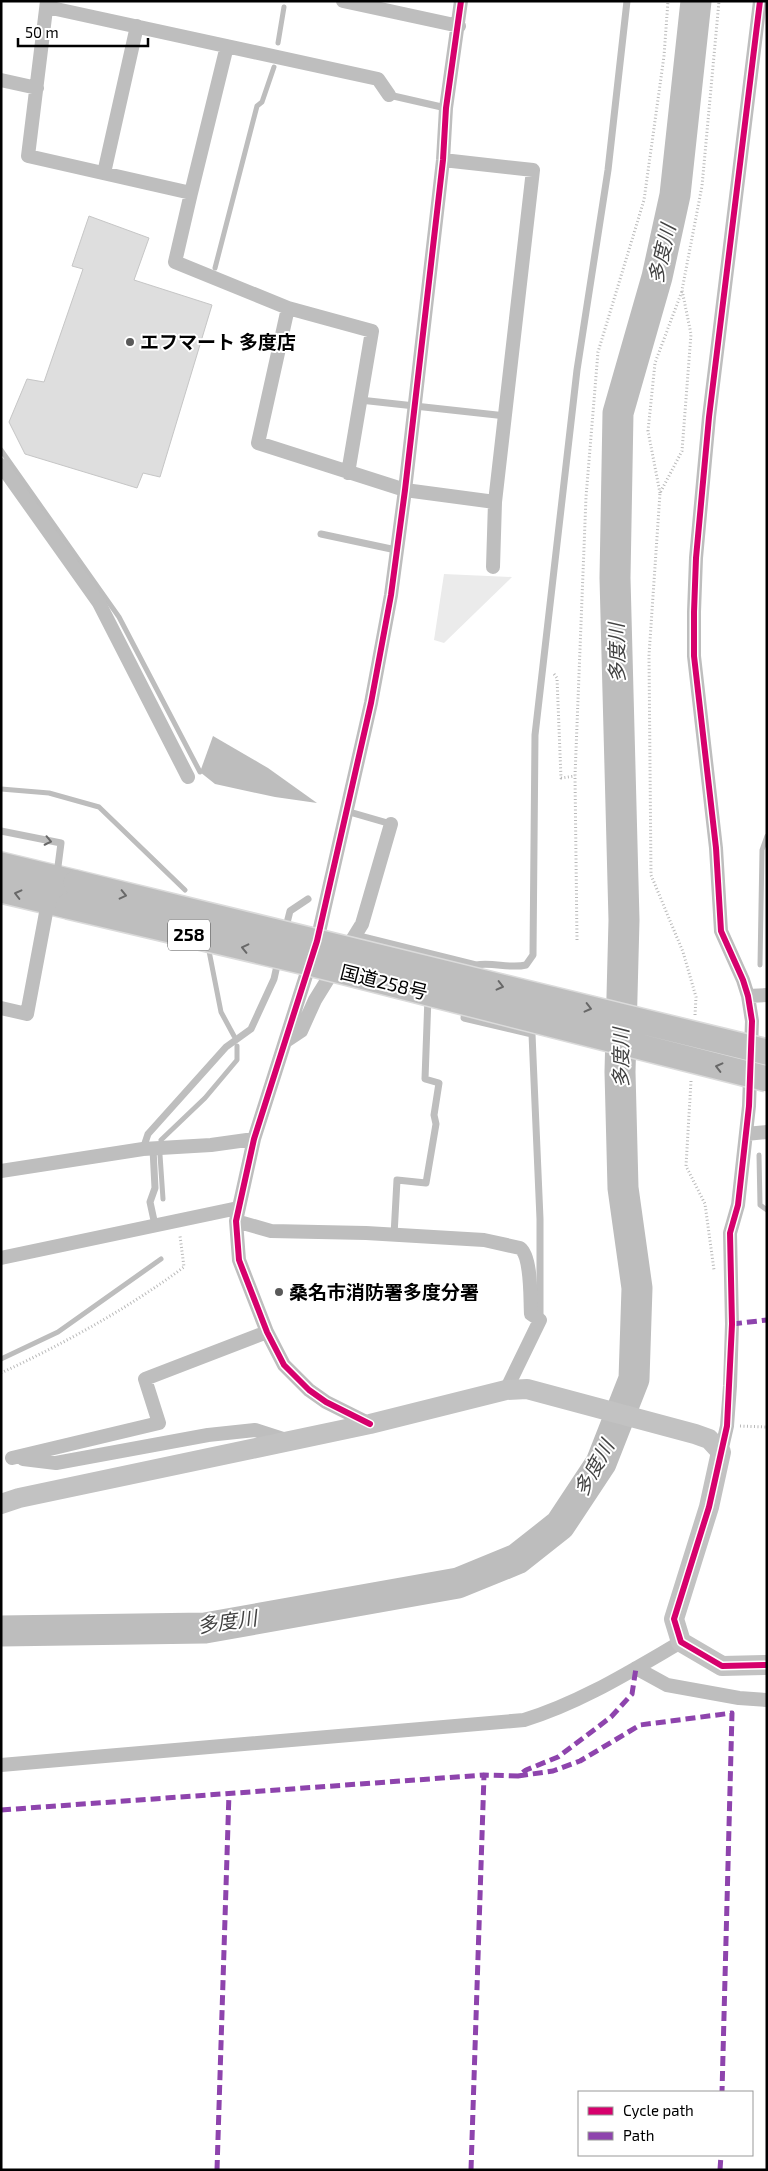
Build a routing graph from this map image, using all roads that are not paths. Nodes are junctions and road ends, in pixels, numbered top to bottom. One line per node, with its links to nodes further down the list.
1 (342, 1): 7 (street)
2 (461, 1): 7 (street)
3 (627, 1): 41 (lane)
4 (760, 1): 44 (street)
5 (47, 4): 6 (street); 10 (street)
6 (137, 26): 8 (street); 14 (street)
7 (459, 26): 12 (street)
8 (227, 46): 11 (street); 15 (street)
9 (1, 80): 10 (street)
10 (37, 88): 14 (street)
11 (389, 95): 12 (lane)
12 (446, 108): 13 (street)
13 (443, 160): 18 (street); 19 (street)
14 (104, 173): 15 (street)
15 (191, 193): 16 (street)
16 (288, 308): 17 (street); 21 (street)
17 (360, 400): 18 (lane); 21 (street)
18 (414, 405): 19 (lane); 22 (street)
19 (506, 416): 23 (street)
20 (1, 465): 27 (street)
21 (348, 472): 22 (street)
22 (405, 490): 23 (street); 25 (street)
23 (495, 502): 26 (street)
24 (321, 534): 25 (lane)
25 (396, 550): 28 (street)
26 (493, 568)
27 (188, 777)
28 (346, 811): 29 (lane); 39 (street)
29 (391, 824): 36 (street)
30 (1, 831): 32 (lane, one-way to 32)
31 (1, 865): 32 (highway, 国道258号 / 258)
32 (66, 881): 39 (highway, 国道258号 / 258, one-way to 39, bridge)
33 (1, 890): 35 (highway, 国道258号 / 258, one-way to 33)
34 (308, 899): 37 (lane)
35 (58, 904): 39 (highway, 国道258号 / 258, one-way to 35, bridge); 46 (street)
36 (355, 935): 40 (lane); 47 (street)
37 (283, 940)
38 (281, 950): 53 (lane)
39 (313, 952): 47 (street); 48 (highway, 国道258号 / 258, one-way to 48, bridge); 49 (highway, 国道258号 / 258, one-way to 39, bridge)
40 (429, 953): 41 (lane); 57 (lane)
41 (476, 965): 42 (lane)
42 (470, 990)
43 (767, 995): 44 (street)
44 (748, 996): 51 (street)
45 (467, 998): 59 (lane)
46 (1, 1008)
47 (286, 1041): 52 (street)
48 (767, 1052)
49 (767, 1079)
50 (767, 1132): 51 (street)
51 (746, 1134): 64 (street)
52 (254, 1139): 53 (street); 55 (street)
53 (148, 1149): 54 (street); 56 (lane)
54 (1, 1171)
55 (237, 1215): 56 (street); 57 (street); 60 (street)
56 (155, 1225): 58 (street)
57 (394, 1235): 59 (street)
58 (1, 1258)
59 (540, 1320): 61 (street)
60 (267, 1332): 62 (street); 63 (street)
61 (506, 1390): 62 (street); 64 (street)
62 (370, 1424): 63 (street)
63 (289, 1441): 65 (street)
64 (721, 1452): 66 (street)
65 (1, 1504)
66 (681, 1642): 67 (street); 68 (street)
67 (767, 1664)
68 (636, 1668): 69 (street); 70 (street)
69 (767, 1700)
70 (1, 1765)

